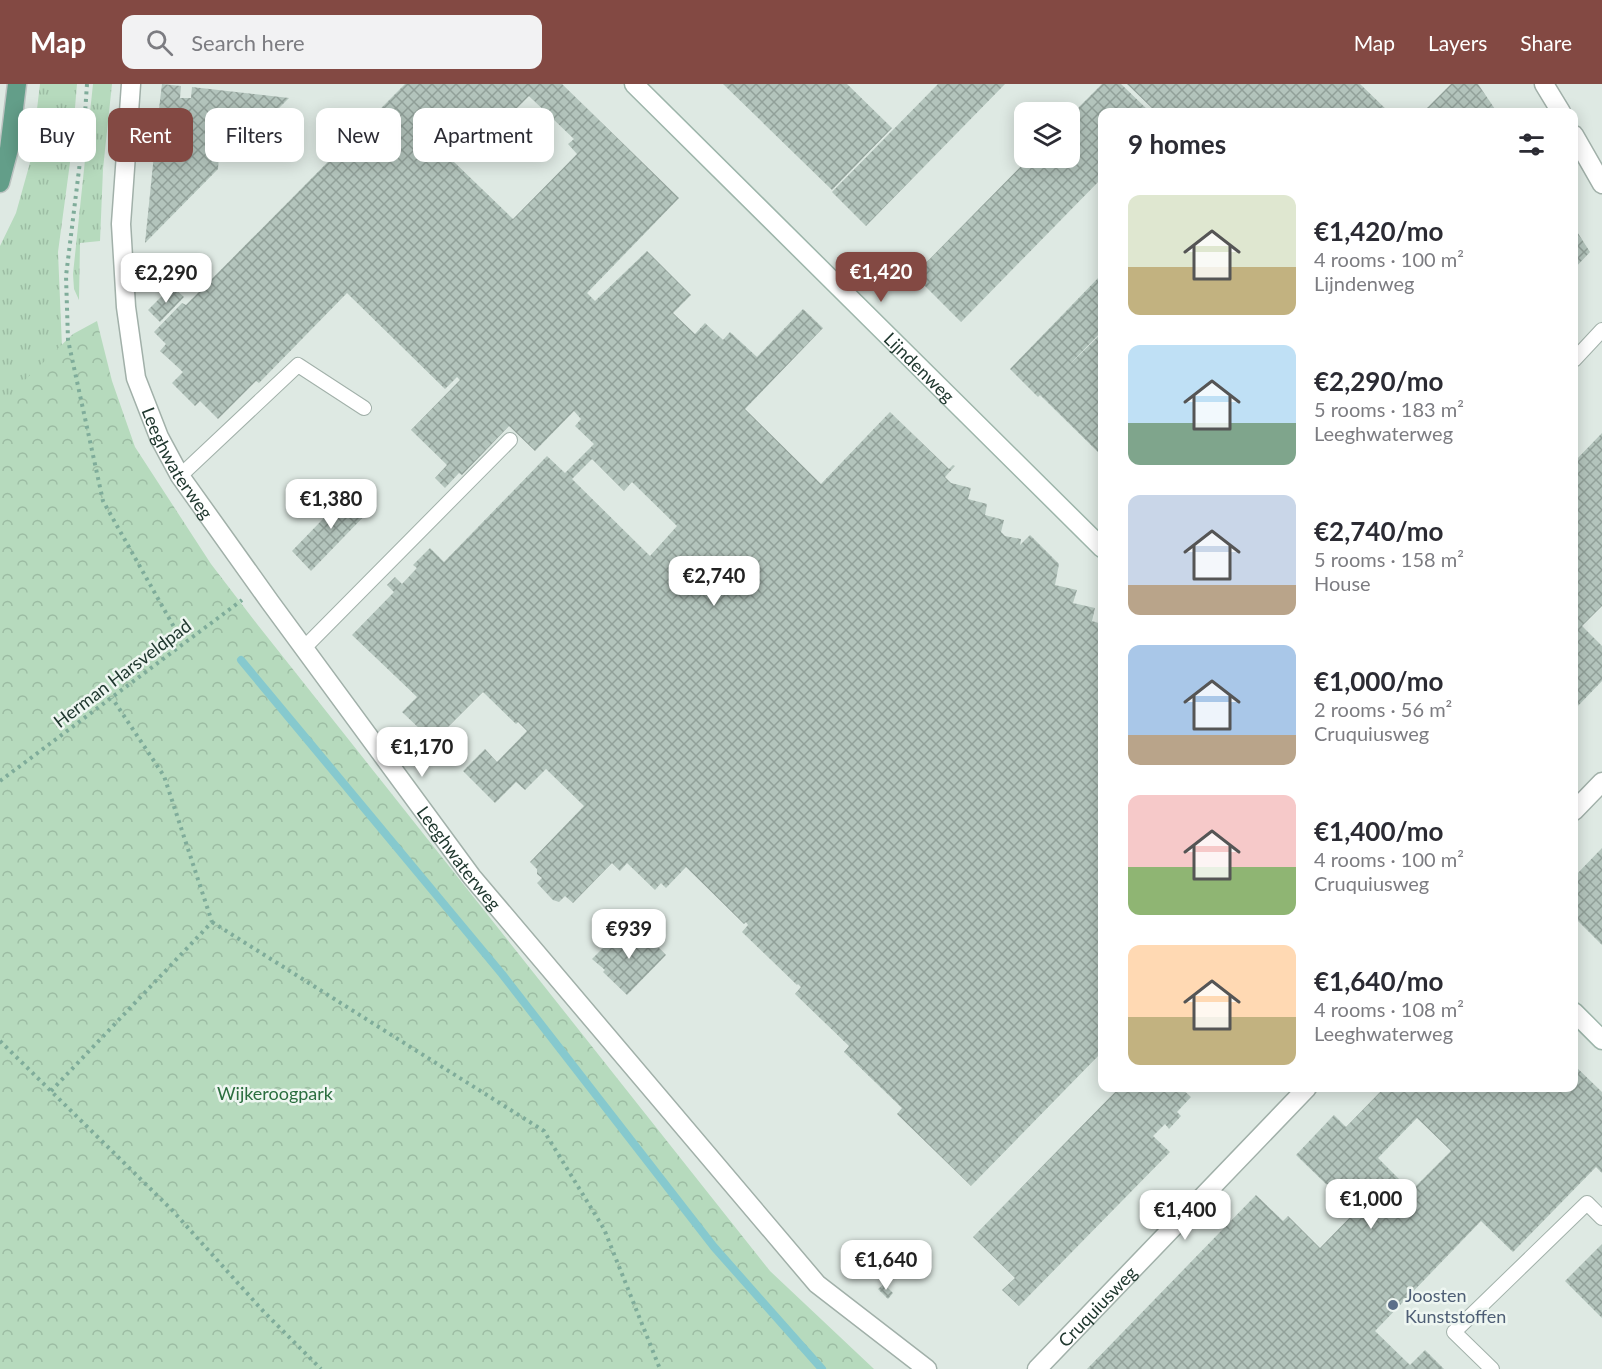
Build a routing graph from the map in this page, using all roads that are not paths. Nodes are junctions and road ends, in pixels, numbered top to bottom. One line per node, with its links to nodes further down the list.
1 (17, 84): 7 (main road)
2 (131, 84): 13 (street, Leeghwaterweg)
3 (634, 84): 14 (street, Lijndenweg)
4 (1544, 84): 5 (street)
5 (1559, 108)
6 (1578, 142): 8 (street)
7 (0, 183)
8 (1602, 184)
9 (1602, 330): 10 (lane)
10 (1578, 356)
11 (364, 408): 13 (lane)
12 (510, 440): 15 (lane)
13 (180, 476): 15 (street, Leeghwaterweg)
14 (1098, 544)
15 (304, 648): 22 (street, Leeghwaterweg)
16 (1602, 782): 17 (street)
17 (1578, 807)
18 (1578, 1016): 19 (street)
19 (1602, 1040)
20 (1303, 1092): 23 (street, Cruquiusweg)
21 (1602, 1218): 24 (lane)
22 (927, 1369)
23 (1037, 1369)
24 (1492, 1369)

